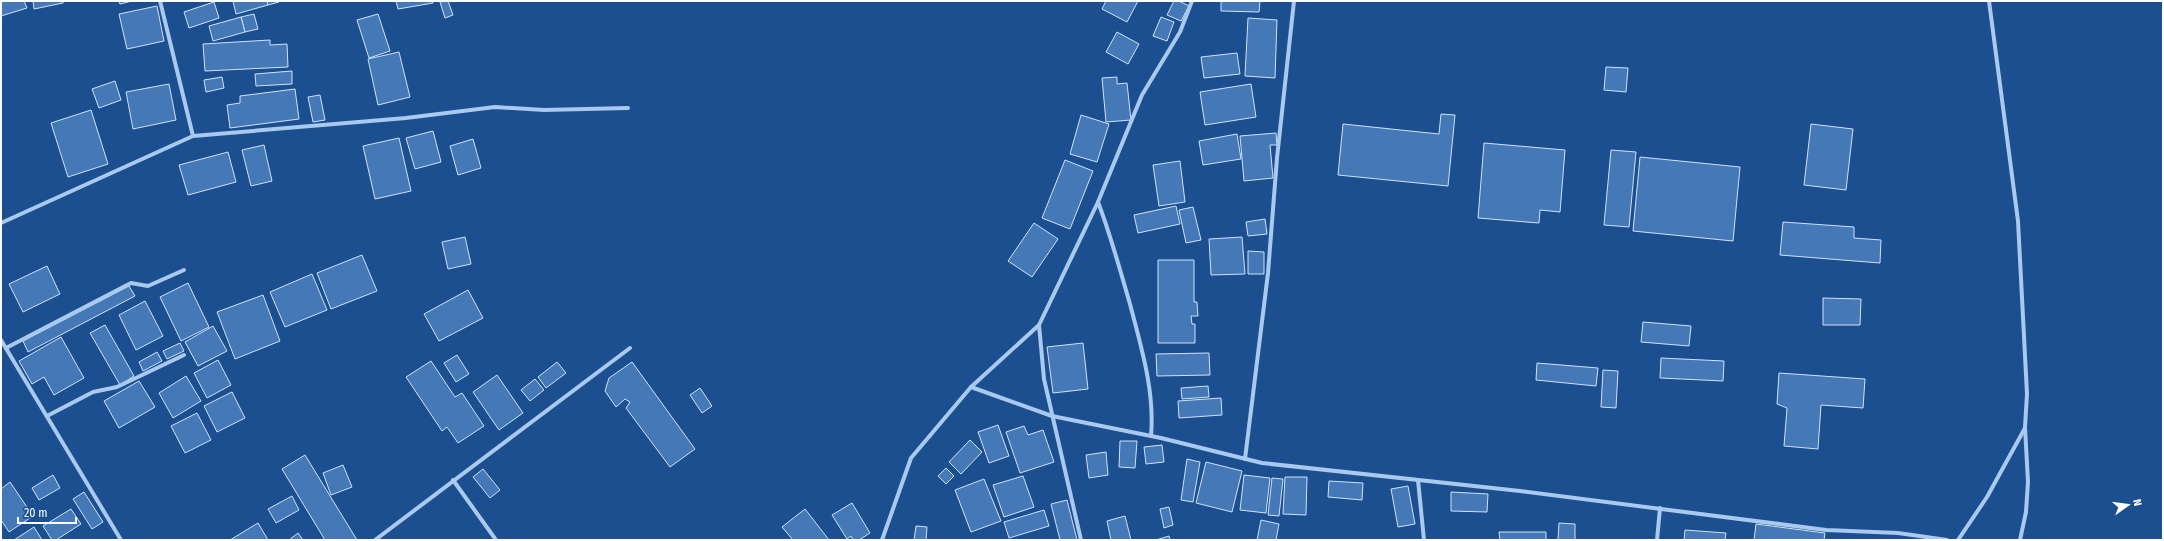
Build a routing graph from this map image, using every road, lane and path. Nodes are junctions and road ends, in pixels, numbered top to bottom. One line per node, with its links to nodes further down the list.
1 (160, 1): 6 (street)
2 (1192, 1): 7 (street)
3 (1294, 1): 20 (street)
4 (1989, 1): 18 (street)
5 (628, 108): 6 (street)
6 (193, 136): 8 (street)
7 (1098, 202): 10 (street); 19 (street)
8 (1, 223)
9 (184, 270): 12 (street)
10 (1038, 324): 15 (street); 17 (street)
11 (1, 340): 12 (street)
12 (6, 348): 16 (street)
13 (630, 348): 21 (street)
14 (184, 355): 16 (street)
15 (971, 387): 17 (street); 27 (street)
16 (47, 416): 24 (street)
17 (1052, 416): 19 (street); 28 (street)
18 (2025, 427): 32 (street); 33 (street)
19 (1151, 436): 20 (street)
20 (1245, 459): 22 (street)
21 (453, 480): 25 (street); 26 (street)
22 (1418, 480): 23 (street); 29 (street)
23 (1660, 508): 30 (street); 31 (street)
24 (121, 540)
25 (375, 540)
26 (496, 540)
27 (882, 540)
28 (1081, 540)
29 (1424, 540)
30 (1657, 540)
31 (1947, 540)
32 (1958, 540)
33 (2020, 540)

